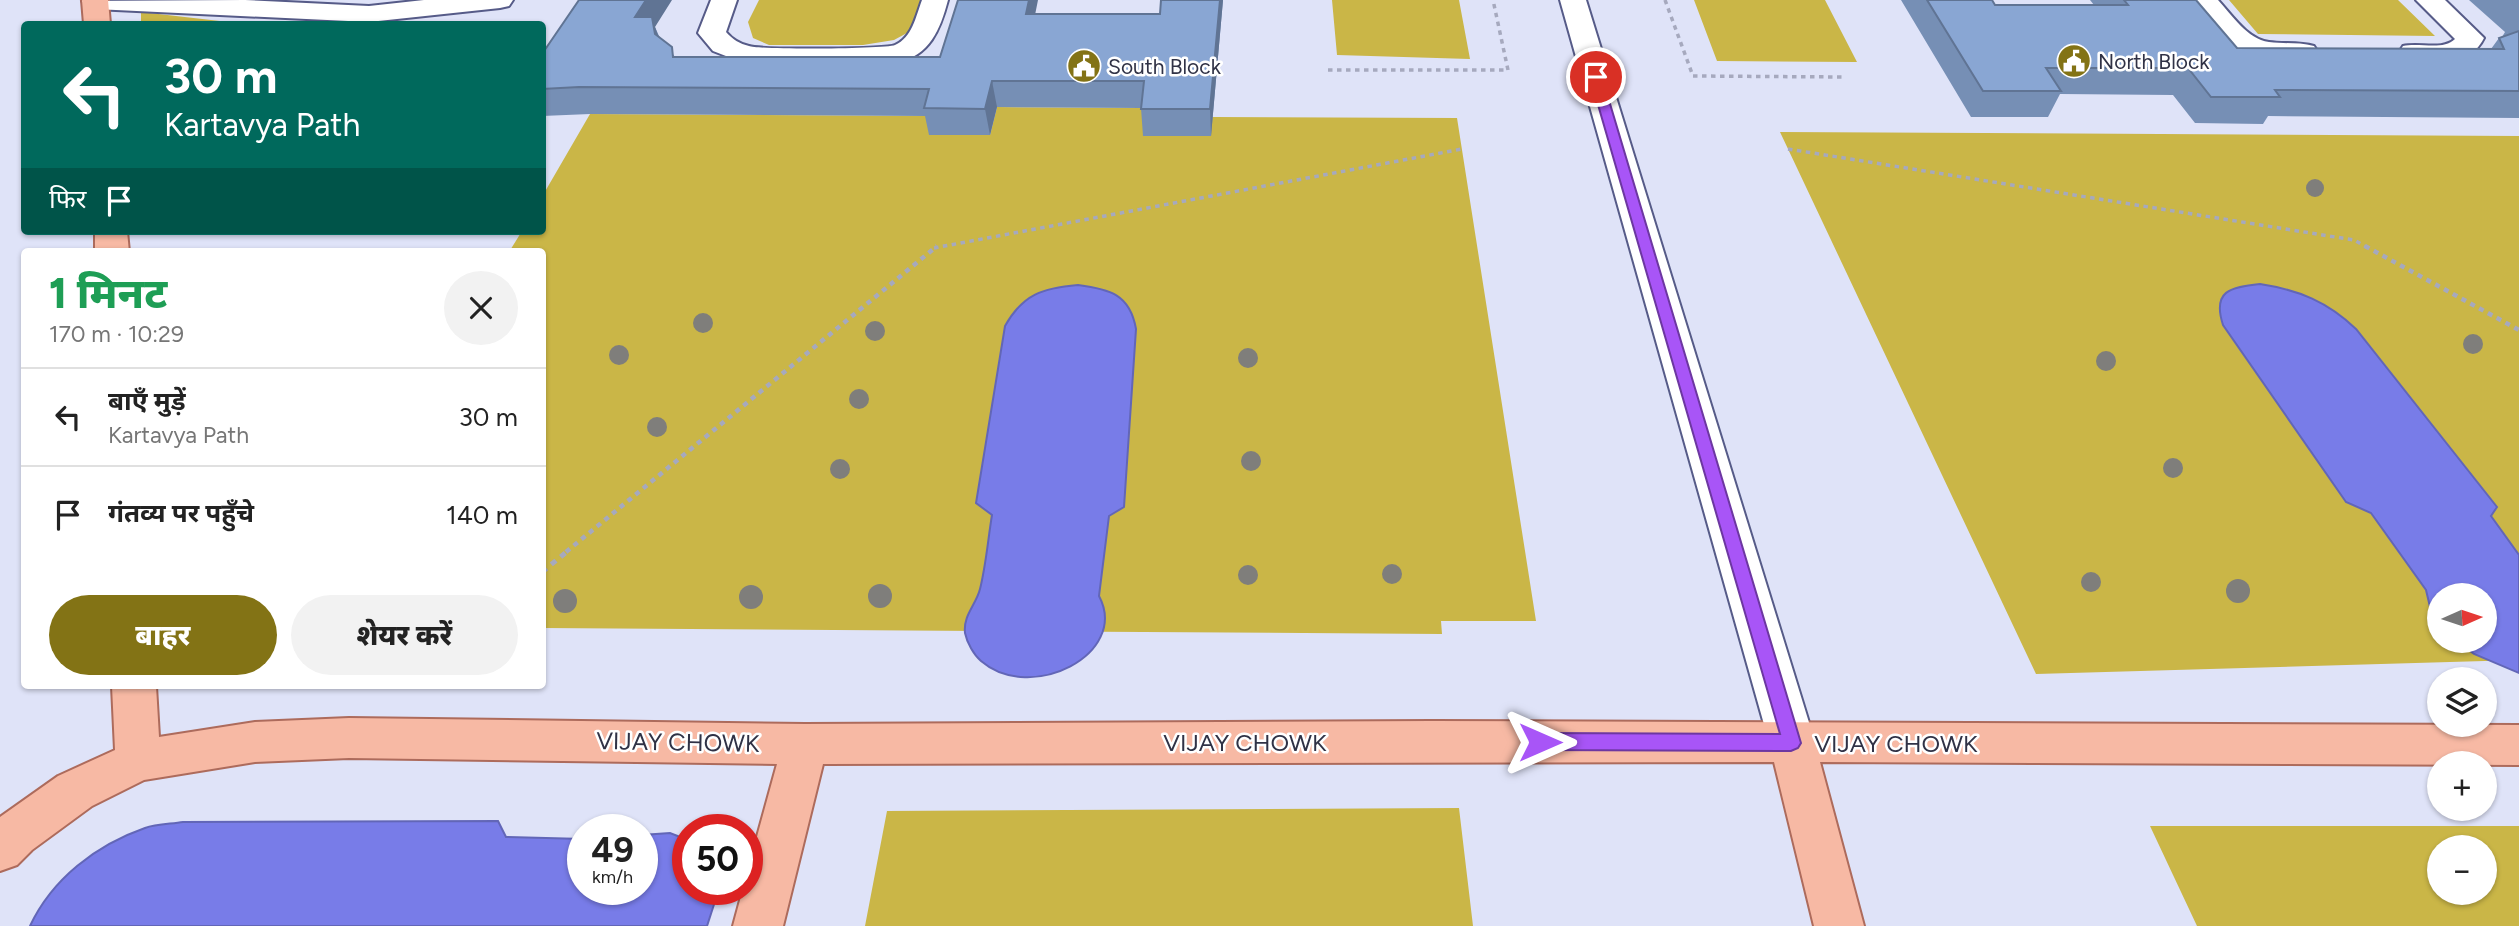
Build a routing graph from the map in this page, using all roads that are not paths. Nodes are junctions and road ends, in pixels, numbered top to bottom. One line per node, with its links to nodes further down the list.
1 (500, 0): 7 (street)
2 (724, 0): 3 (street)
3 (935, 0)
4 (1573, 0): 11 (street)
5 (2204, 0): 8 (street)
6 (2429, 0): 9 (street)
7 (96, 9)
8 (2335, 52)
9 (2390, 52)
10 (134, 689): 14 (main road)
11 (1791, 743): 12 (main road, VIJAY CHOWK); 13 (main road, VIJAY CHOWK); 17 (main road)
12 (805, 744): 14 (main road, VIJAY CHOWK); 16 (main road)
13 (2519, 745)
14 (138, 761): 15 (main road, VIJAY CHOWK)
15 (0, 849)
16 (758, 926)
17 (1839, 926)

